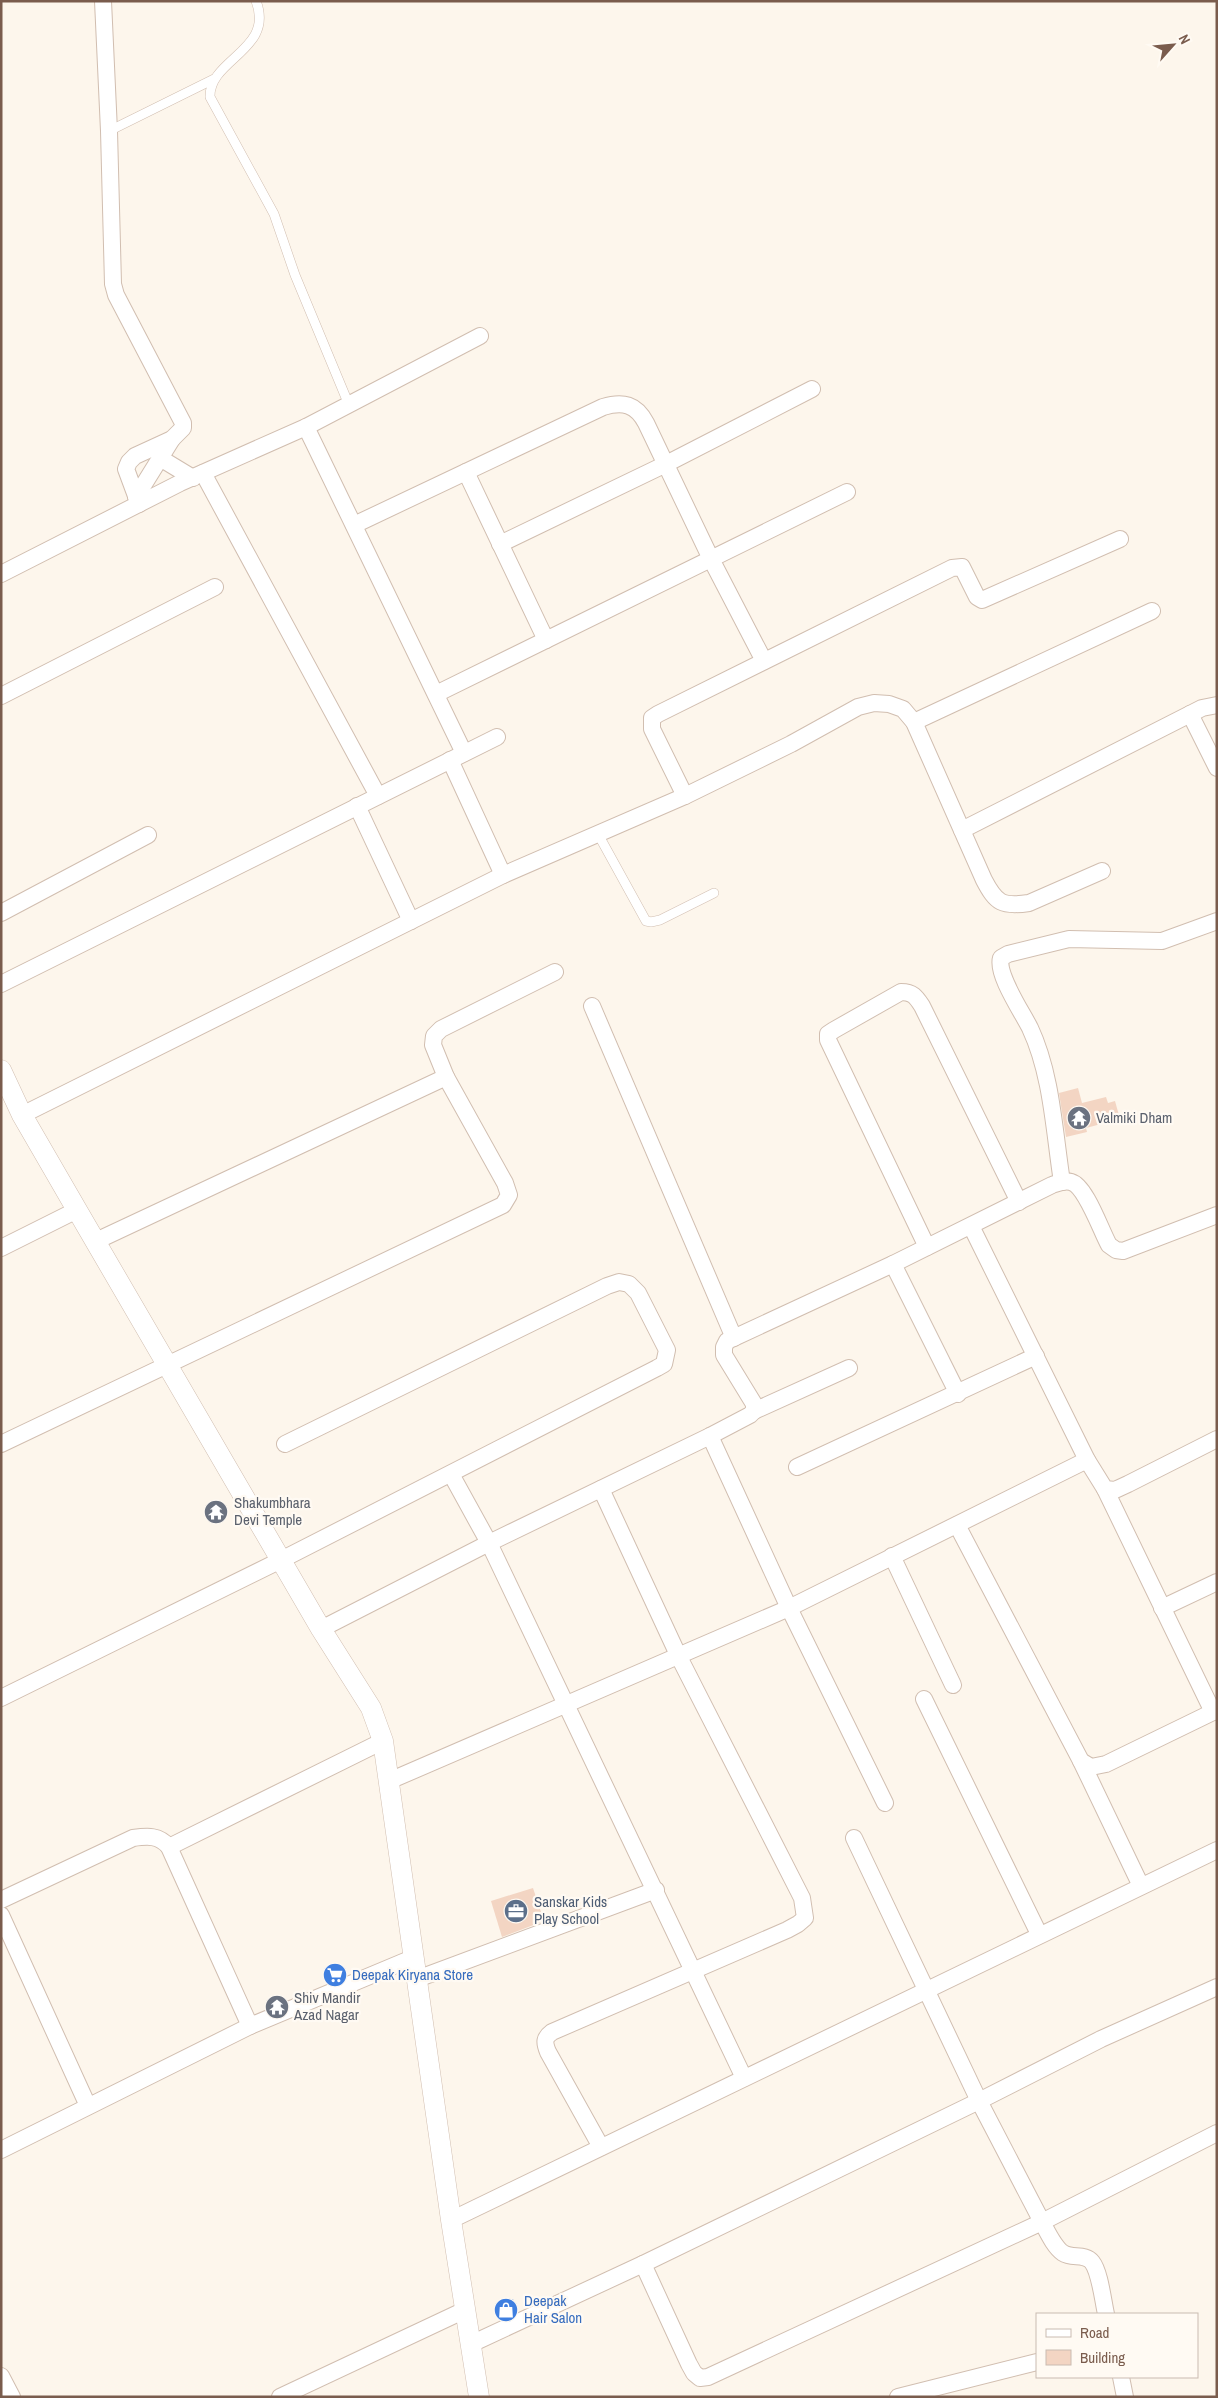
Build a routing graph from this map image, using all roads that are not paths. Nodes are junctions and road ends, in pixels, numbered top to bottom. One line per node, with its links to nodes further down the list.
1 (103, 1): 4 (street)
2 (256, 1): 3 (lane)
3 (214, 79): 4 (lane); 7 (lane)
4 (109, 131): 9 (street)
5 (480, 336): 7 (street)
6 (812, 389): 11 (street)
7 (349, 405): 8 (street)
8 (306, 427): 13 (street); 16 (street)
9 (172, 439): 10 (street); 15 (street)
10 (160, 458): 13 (street); 15 (street)
11 (666, 464): 12 (street); 18 (street); 19 (street)
12 (466, 472): 16 (street); 18 (street)
13 (198, 475): 15 (street); 33 (street)
14 (847, 492): 19 (street)
15 (138, 500): 20 (street)
16 (354, 525): 25 (street)
17 (1120, 539): 24 (street)
18 (500, 544): 23 (street)
19 (711, 559): 23 (street); 24 (street)
20 (1, 574)
21 (215, 587): 26 (street)
22 (1152, 611): 29 (street)
23 (546, 640): 25 (street)
24 (764, 661): 34 (street)
25 (436, 694): 31 (street)
26 (1, 696)
27 (1217, 705): 28 (street)
28 (1190, 714): 32 (street); 36 (street)
29 (914, 722): 34 (street); 36 (street)
30 (497, 737): 31 (street)
31 (457, 756): 33 (street); 40 (street)
32 (1217, 768)
33 (378, 796): 35 (street)
34 (684, 796): 37 (street)
35 (357, 806): 43 (street); 46 (street)
36 (962, 830): 39 (street)
37 (598, 834): 40 (street); 41 (lane)
38 (148, 835): 42 (street)
39 (1102, 872)
40 (503, 876): 43 (street)
41 (714, 893)
42 (1, 913)
43 (412, 921): 50 (street)
44 (1217, 921): 51 (street)
45 (554, 972): 49 (street)
46 (1, 984)
47 (592, 1006): 60 (street)
48 (1, 1070): 50 (street)
49 (446, 1077): 56 (street); 62 (street)
50 (22, 1115): 53 (street)
51 (1062, 1182): 52 (street); 54 (street)
52 (1019, 1202): 55 (street); 57 (street)
53 (76, 1210): 56 (street); 58 (street)
54 (1217, 1215)
55 (971, 1226): 57 (street); 61 (street)
56 (96, 1241): 62 (street)
57 (927, 1247): 59 (street)
58 (1, 1248)
59 (893, 1264): 60 (street); 64 (street)
60 (734, 1338): 65 (street)
61 (1036, 1356): 64 (street); 70 (street)
62 (168, 1364): 68 (street); 78 (street)
63 (849, 1368): 65 (street)
64 (958, 1394): 71 (street)
65 (754, 1411): 66 (street)
66 (710, 1436): 73 (street); 80 (street)
67 (1217, 1439): 74 (street)
68 (1, 1444)
69 (286, 1444): 72 (street)
70 (1087, 1460): 74 (street); 75 (street)
71 (797, 1467)
72 (451, 1474): 76 (street); 78 (street)
73 (601, 1489): 76 (street); 83 (street)
74 (1105, 1489): 81 (street)
75 (957, 1524): 77 (street); 90 (street)
76 (489, 1543): 82 (street); 87 (street)
77 (892, 1556): 80 (street); 84 (street)
78 (281, 1560): 82 (street); 85 (street)
79 (1217, 1582): 81 (street)
80 (789, 1608): 83 (street); 92 (street)
81 (1162, 1608): 88 (street)
82 (321, 1629): 89 (street)
83 (679, 1657): 87 (street); 102 (street)
84 (953, 1685)
85 (1, 1698)
86 (924, 1699): 100 (street)
87 (567, 1706): 91 (street); 97 (street)
88 (1215, 1711): 90 (street)
89 (383, 1741): 91 (street); 94 (street)
90 (1081, 1761): 96 (street)
91 (390, 1781): 101 (street)
92 (885, 1803)
93 (854, 1838): 105 (street)
94 (169, 1846): 98 (street); 106 (street)
95 (1217, 1850): 96 (street)
96 (1141, 1886): 100 (street)
97 (656, 1890): 102 (street); 103 (street)
98 (1, 1900)
99 (2, 1920): 109 (street)
100 (1040, 1934): 105 (street)
101 (414, 1957): 103 (street); 106 (street)
102 (693, 1970): 107 (street); 111 (street)
103 (417, 1979): 113 (street)
104 (1217, 1987): 108 (street)
105 (927, 1988): 107 (street); 108 (street)
106 (250, 2026): 109 (street)
107 (744, 2078): 111 (street)
108 (979, 2101): 114 (street); 115 (street)
109 (88, 2106): 112 (street)
110 (1217, 2133): 114 (street)
111 (600, 2147): 113 (street)
112 (1, 2150)
113 (451, 2220): 116 (street)
114 (1042, 2222): 115 (street); 117 (street)
115 (643, 2264): 118 (street)
116 (465, 2310): 118 (street); 123 (street)
117 (1106, 2313)
118 (471, 2344): 124 (street)
119 (1036, 2362): 125 (street)
120 (1, 2376): 122 (street)
121 (1121, 2378): 126 (street)
122 (12, 2397)
123 (280, 2397)
124 (479, 2397)
125 (898, 2397)
126 (1126, 2397)

